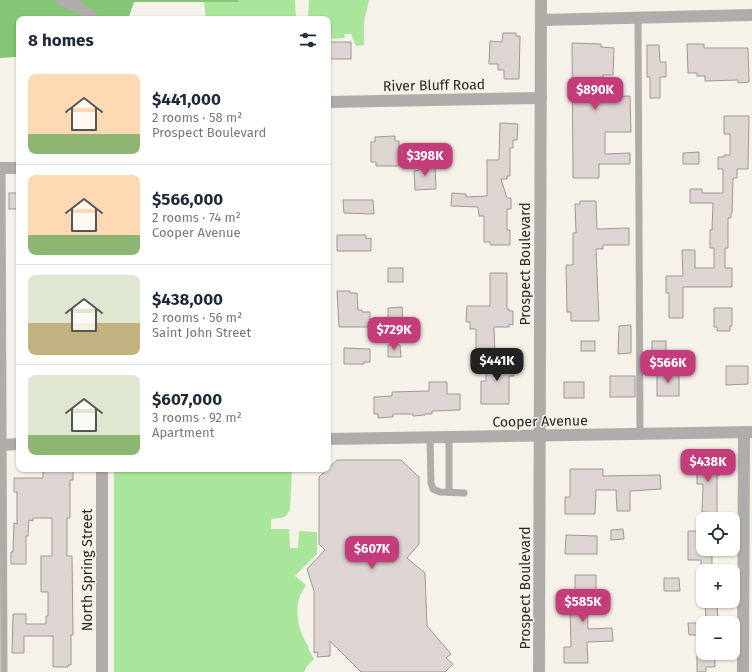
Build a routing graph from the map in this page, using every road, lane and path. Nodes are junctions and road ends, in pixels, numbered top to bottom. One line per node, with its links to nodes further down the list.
1 (62, 0): 4 (street)
2 (541, 0): 6 (street, Prospect Boulevard)
3 (752, 15): 5 (street)
4 (89, 16)
5 (638, 18): 6 (street); 12 (lane)
6 (541, 20): 7 (street, Prospect Boulevard)
7 (541, 98): 8 (street, River Bluff Road); 13 (street, Prospect Boulevard)
8 (331, 102)
9 (1, 168): 10 (street); 18 (lane)
10 (16, 168)
11 (748, 432): 12 (street, Cooper Avenue); 25 (street)
12 (640, 434): 13 (street, Cooper Avenue)
13 (539, 436): 14 (street, Cooper Avenue); 24 (street, Prospect Boulevard)
14 (448, 437): 15 (street, Cooper Avenue); 20 (lane)
15 (430, 438): 16 (street, Cooper Avenue); 20 (lane)
16 (331, 439)
17 (16, 444): 18 (street)
18 (1, 445): 22 (lane)
19 (102, 472): 23 (street, North Spring Street)
20 (449, 492): 21 (lane)
21 (464, 493)
22 (4, 672)
23 (102, 672)
24 (539, 672)
25 (743, 672)

